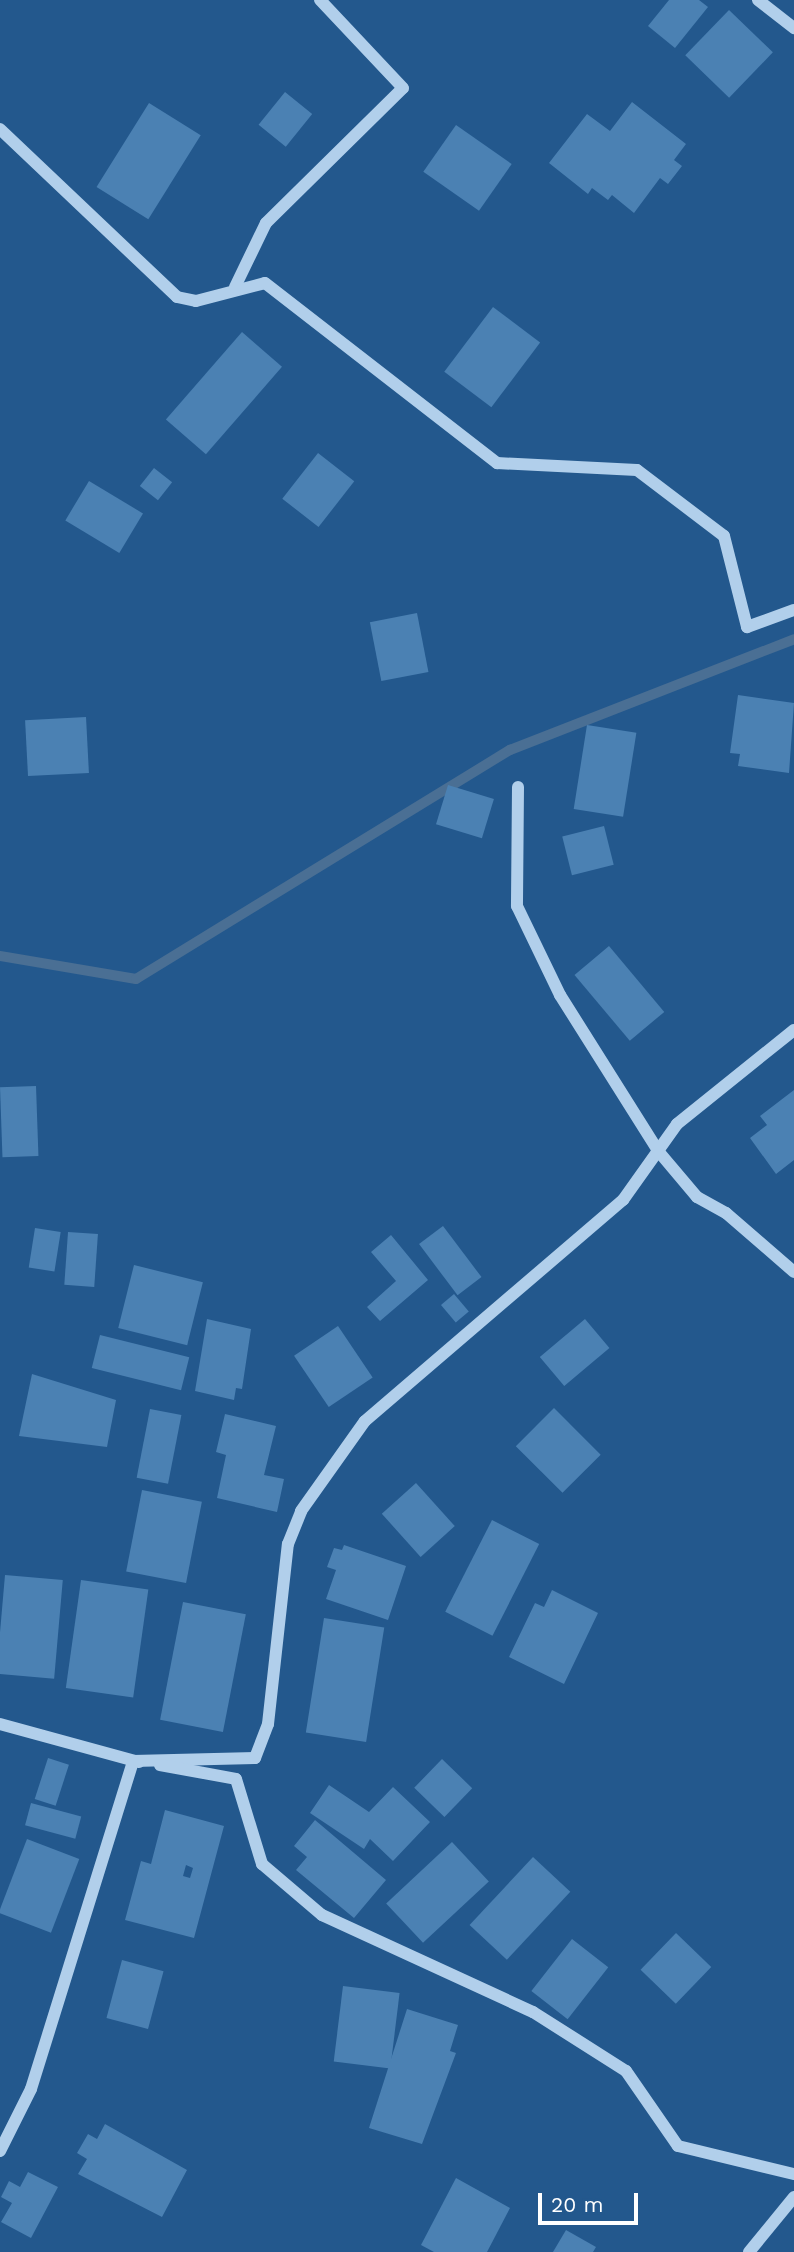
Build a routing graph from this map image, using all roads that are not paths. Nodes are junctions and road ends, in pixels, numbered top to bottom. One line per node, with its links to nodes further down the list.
1 (320, 0): 5 (street)
2 (758, 0): 3 (street)
3 (794, 28)
4 (0, 129): 5 (street)
5 (235, 286): 6 (street)
6 (794, 610)
7 (517, 787): 9 (street)
8 (794, 1030): 9 (street)
9 (659, 1152): 10 (street); 12 (street)
10 (794, 1272)
11 (0, 1724): 12 (street)
12 (133, 1760): 13 (street); 14 (street)
13 (0, 2151)
14 (794, 2175)
15 (794, 2197): 16 (street)
16 (749, 2252)

